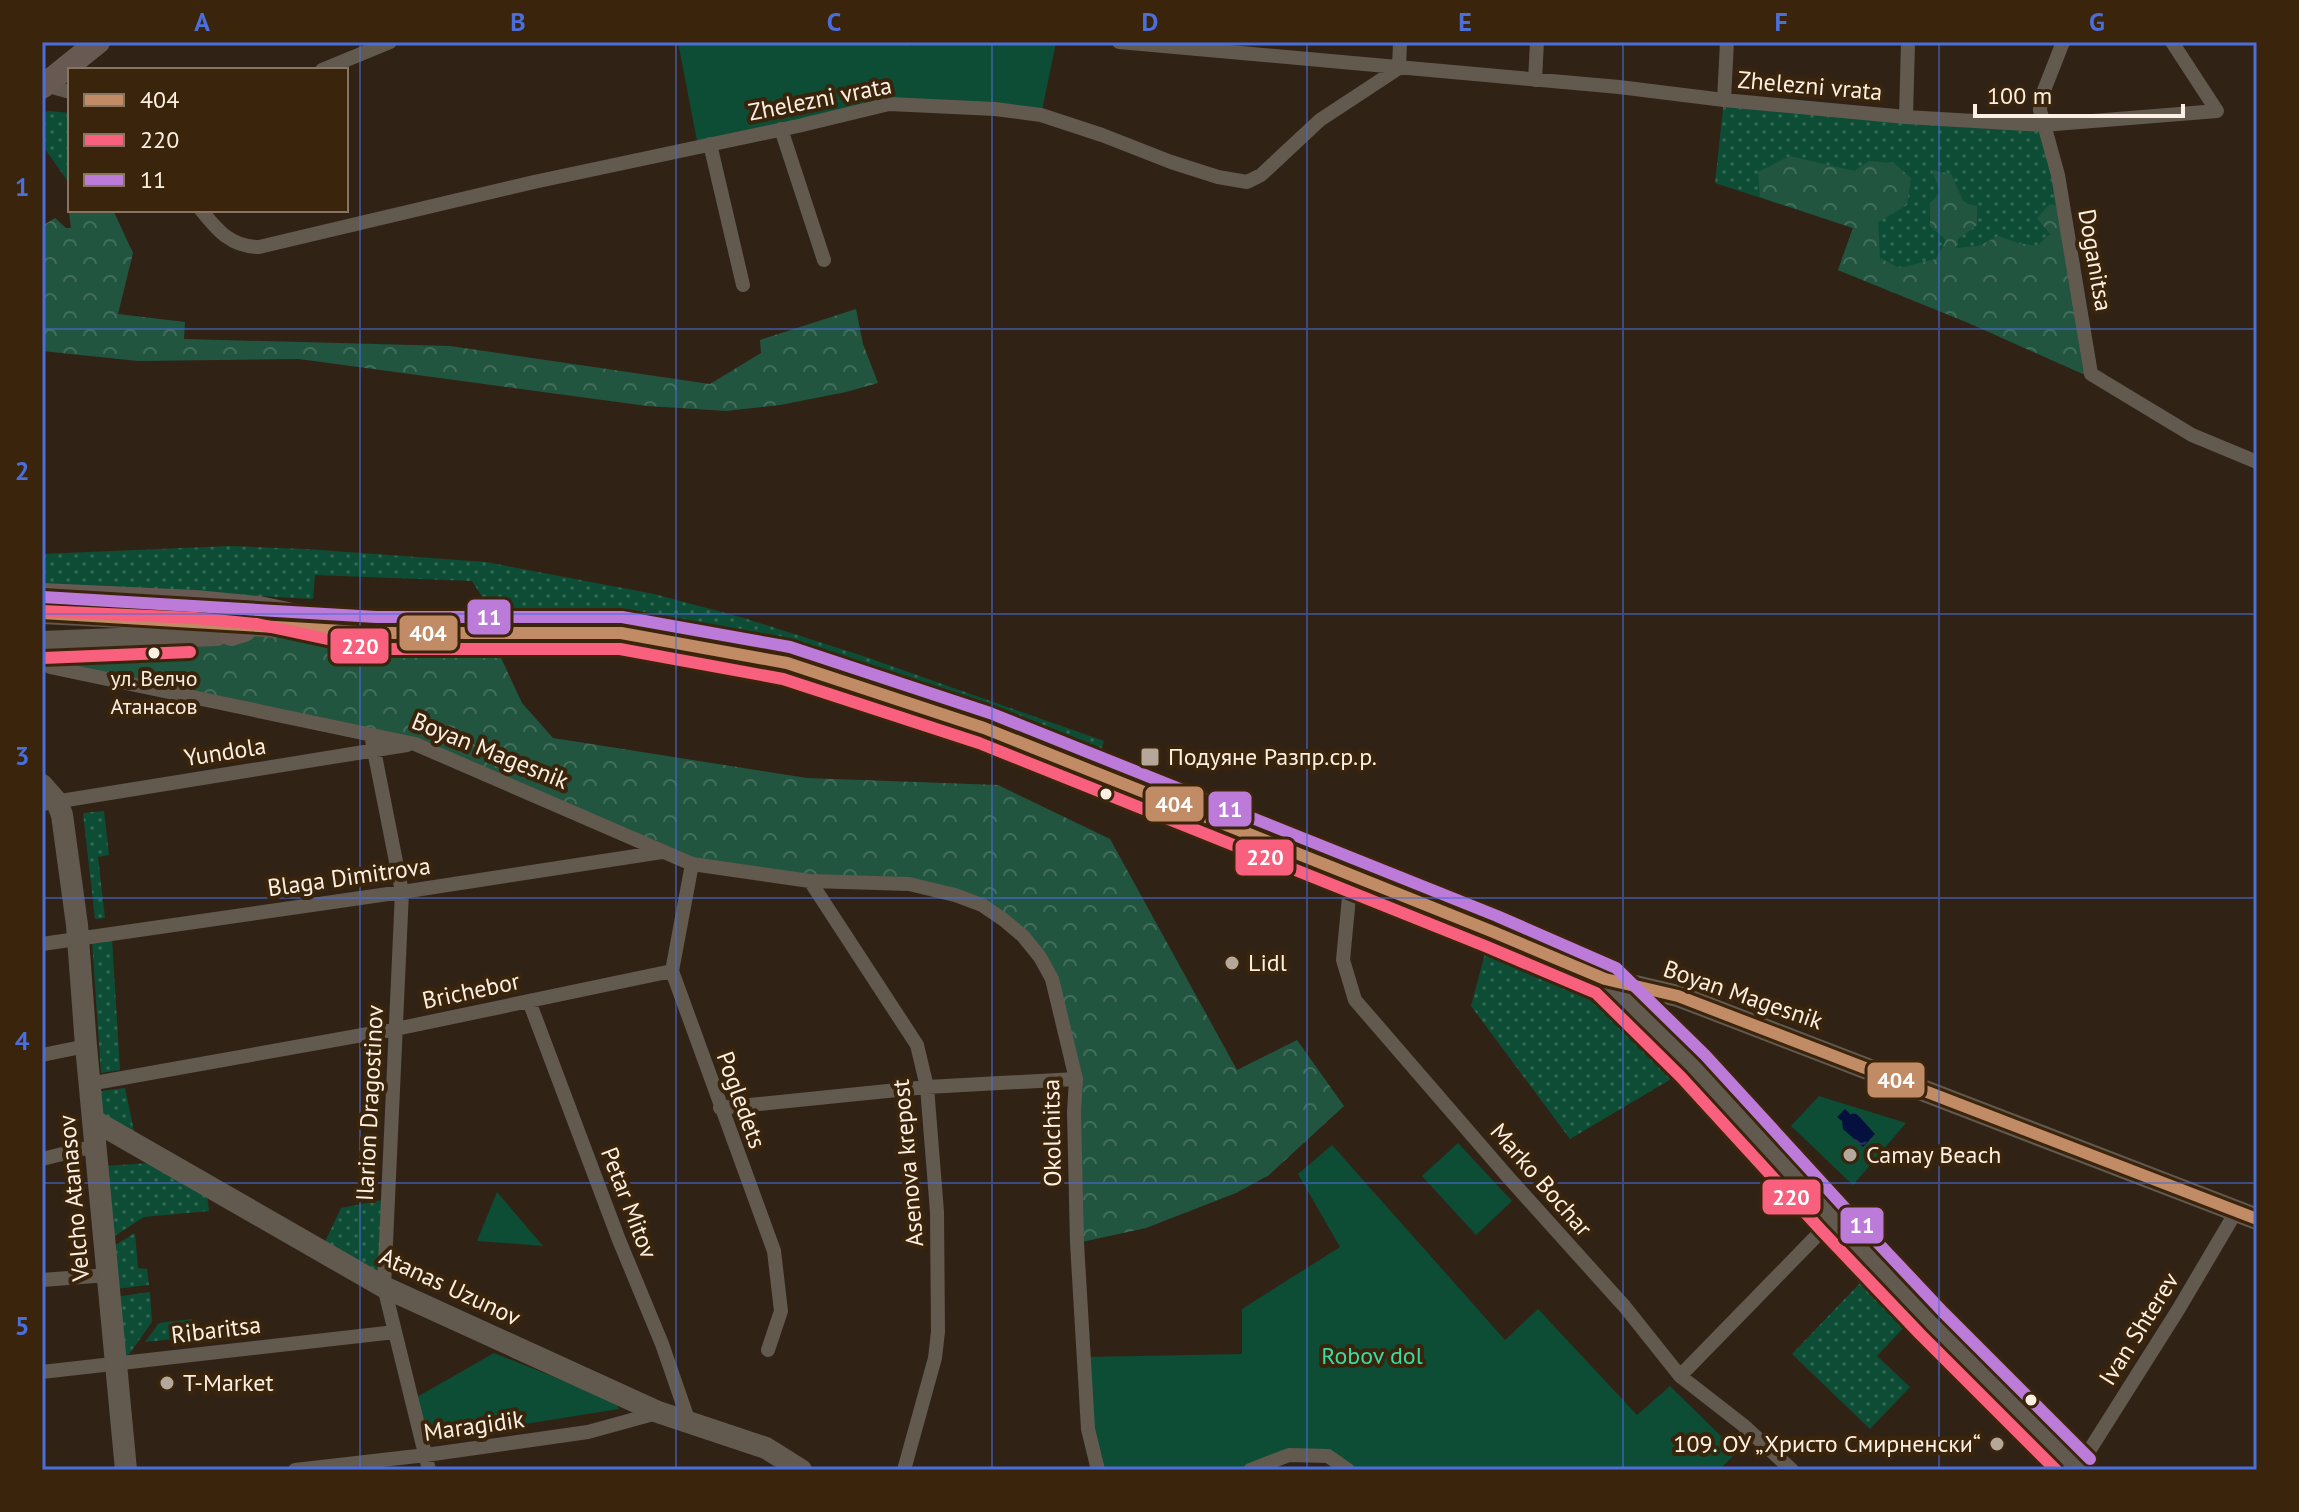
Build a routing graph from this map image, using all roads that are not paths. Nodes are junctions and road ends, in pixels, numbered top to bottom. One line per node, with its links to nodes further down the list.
1 (99, 42): 10 (main road); 14 (main road)
2 (390, 42): 11 (street)
3 (1119, 42): 12 (street, Zhelezni vrata)
4 (1400, 42): 12 (street)
5 (1537, 42): 13 (street)
6 (1727, 42): 16 (street)
7 (1908, 42): 17 (street)
8 (2063, 42): 18 (street, Doganitsa)
9 (2172, 42): 18 (street, Zhelezni vrata)
10 (100, 68)
11 (327, 68)
12 (1399, 68): 13 (street, Zhelezni vrata); 19 (street, Zhelezni vrata)
13 (1535, 80): 16 (street, Zhelezni vrata)
14 (43, 84): 15 (street)
15 (68, 91)
16 (1724, 100): 17 (street, Zhelezni vrata)
17 (1906, 117): 18 (street, Zhelezni vrata)
18 (2043, 125): 24 (street, Doganitsa)
19 (781, 129): 20 (street, Zhelezni vrata); 22 (street)
20 (710, 144): 21 (street, Zhelezni vrata); 23 (street)
21 (203, 212)
22 (824, 260)
23 (743, 285)
24 (2257, 462)
25 (42, 595): 27 (main road)
26 (42, 613): 27 (street)
27 (240, 622): 28 (street, Boyan Magesnik); 28 (main road); 29 (street)
28 (376, 633): 37 (street, Boyan Magesnik)
29 (42, 642)
30 (50, 667): 31 (street, Boyan Magesnik)
31 (371, 735): 32 (street, Boyan Magesnik); 33 (street, Ilarion Dragostinov)
32 (415, 744): 33 (street, Yundola); 35 (street, Boyan Magesnik)
33 (374, 751): 34 (street, Yundola); 39 (street, Ilarion Dragostinov)
34 (47, 797): 40 (street, Velcho Atanasov)
35 (662, 852): 36 (street, Boyan Magesnik); 39 (street, Blaga Dimitrova)
36 (692, 864): 38 (street, Boyan Magesnik); 42 (street, Pogledets)
37 (1351, 876): 43 (street, Boyan Magesnik); 64 (street, Marko Bochar)
38 (810, 881): 48 (street, Okolchitsa); 50 (street, Asenova krepost)
39 (402, 892): 40 (street, Blaga Dimitrova); 45 (street, Ilarion Dragostinov)
40 (78, 939): 41 (street, Blaga Dimitrova); 46 (street, Velcho Atanasov)
41 (42, 944)
42 (672, 971): 44 (street, Brichebor); 51 (street, Pogledets)
43 (1605, 979): 55 (street, Boyan Magesnik); 56 (street)
44 (529, 1001): 45 (street, Brichebor); 66 (street, Petar Mitov)
45 (396, 1029): 49 (street, Brichebor); 59 (street, Ilarion Dragostinov)
46 (86, 1046): 47 (street); 49 (street, Velcho Atanasov)
47 (42, 1055)
48 (1076, 1079): 50 (street); 72 (street, Okolchitsa)
49 (89, 1084): 52 (street, Velcho Atanasov)
50 (927, 1087): 51 (street); 71 (street, Asenova krepost)
51 (720, 1108): 61 (street, Pogledets)
52 (93, 1120): 53 (street, Velcho Atanasov); 59 (street, Atanas Uzunov)
53 (95, 1146): 54 (street); 57 (street, Velcho Atanasov)
54 (42, 1159)
55 (2247, 1214): 76 (street, Ivan Shterev)
56 (1833, 1219): 64 (street); 76 (street)
57 (108, 1275): 58 (street); 62 (street, Velcho Atanasov)
58 (42, 1280)
59 (384, 1287): 60 (street, Ilarion Dragostinov); 65 (street, Atanas Uzunov)
60 (395, 1332): 62 (street, Ribaritsa); 67 (street, Ilarion Dragostinov)
61 (768, 1350)
62 (116, 1364): 63 (street, Ribaritsa); 68 (street, Velcho Atanasov)
63 (42, 1372)
64 (1680, 1376): 75 (street, Marko Bochar)
65 (658, 1412): 66 (street, Atanas Uzunov); 67 (street, Maragidik)
66 (689, 1422): 70 (street, Atanas Uzunov)
67 (428, 1462): 69 (street, Maragidik)
68 (126, 1470)
69 (295, 1470)
70 (801, 1470)
71 (904, 1470)
72 (1098, 1470)
73 (1250, 1470): 74 (street)
74 (1348, 1470)
75 (1792, 1470)
76 (2078, 1470)

